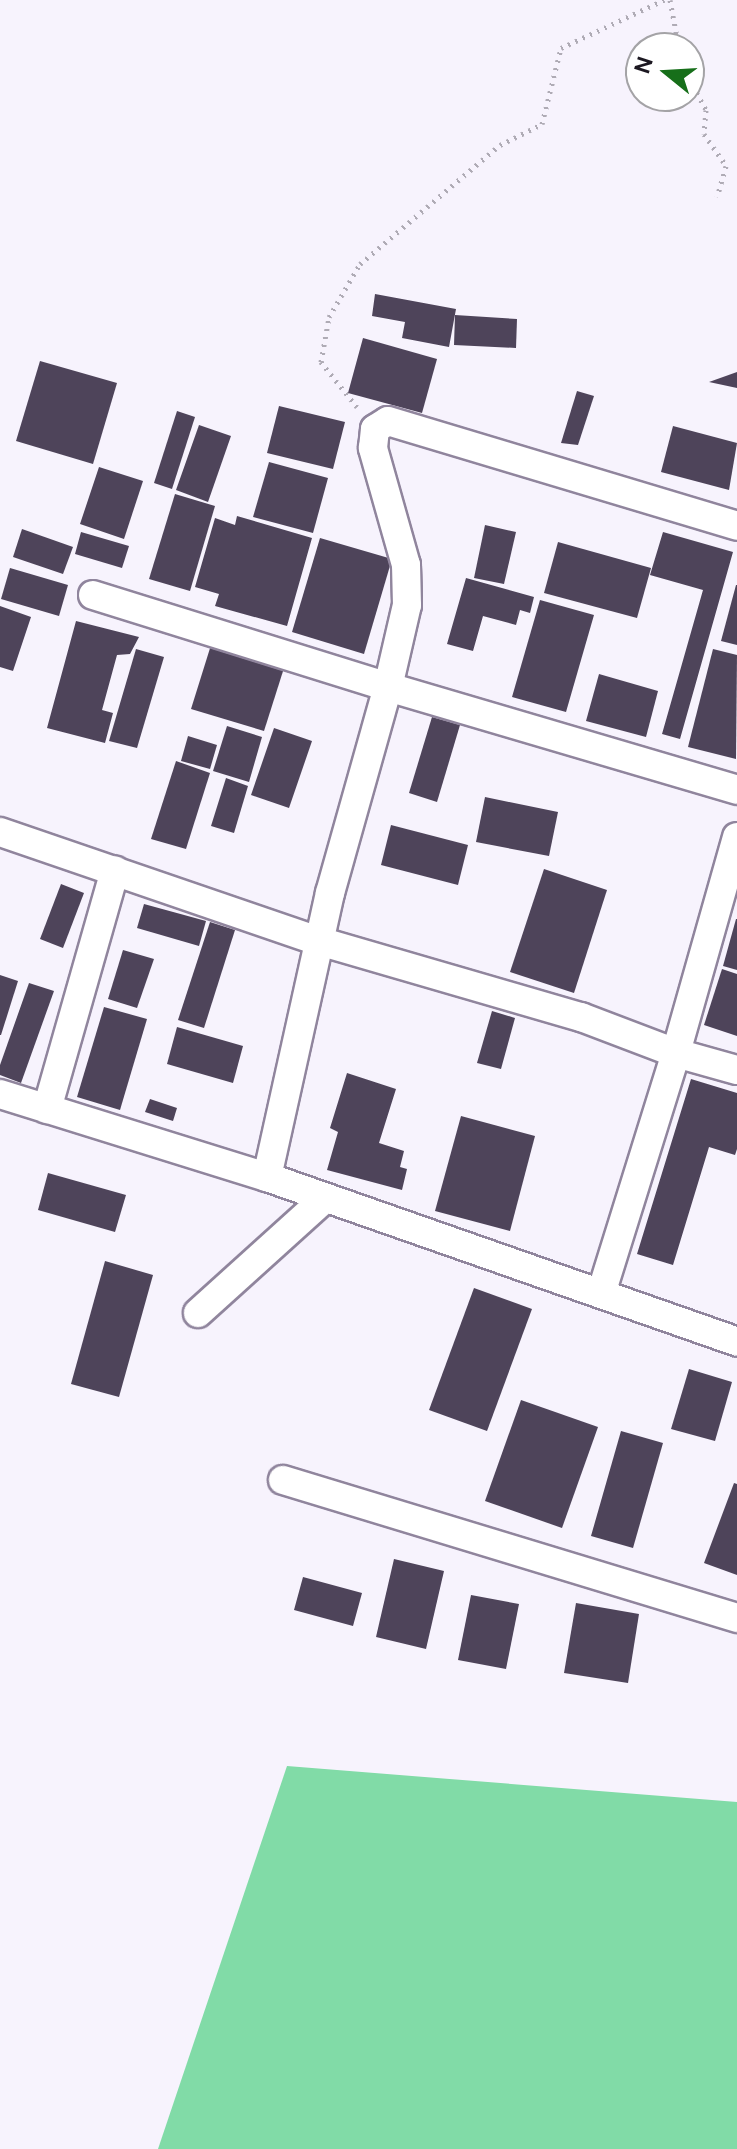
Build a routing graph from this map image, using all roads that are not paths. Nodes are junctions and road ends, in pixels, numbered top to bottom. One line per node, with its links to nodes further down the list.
1 (737, 526): 3 (street)
2 (93, 595): 3 (street)
3 (388, 687): 4 (street); 8 (street)
4 (737, 790)
5 (0, 832): 7 (street)
6 (737, 837): 9 (street)
7 (115, 871): 8 (street); 12 (street)
8 (319, 941): 9 (street); 13 (street)
9 (676, 1053): 10 (street); 15 (street)
10 (737, 1070)
11 (0, 1094): 12 (street)
12 (47, 1109): 13 (street)
13 (267, 1177): 14 (street)
14 (324, 1199): 15 (street); 16 (street)
15 (601, 1294): 17 (street)
16 (198, 1313)
17 (737, 1342)
18 (283, 1480): 19 (street)
19 (737, 1618)

